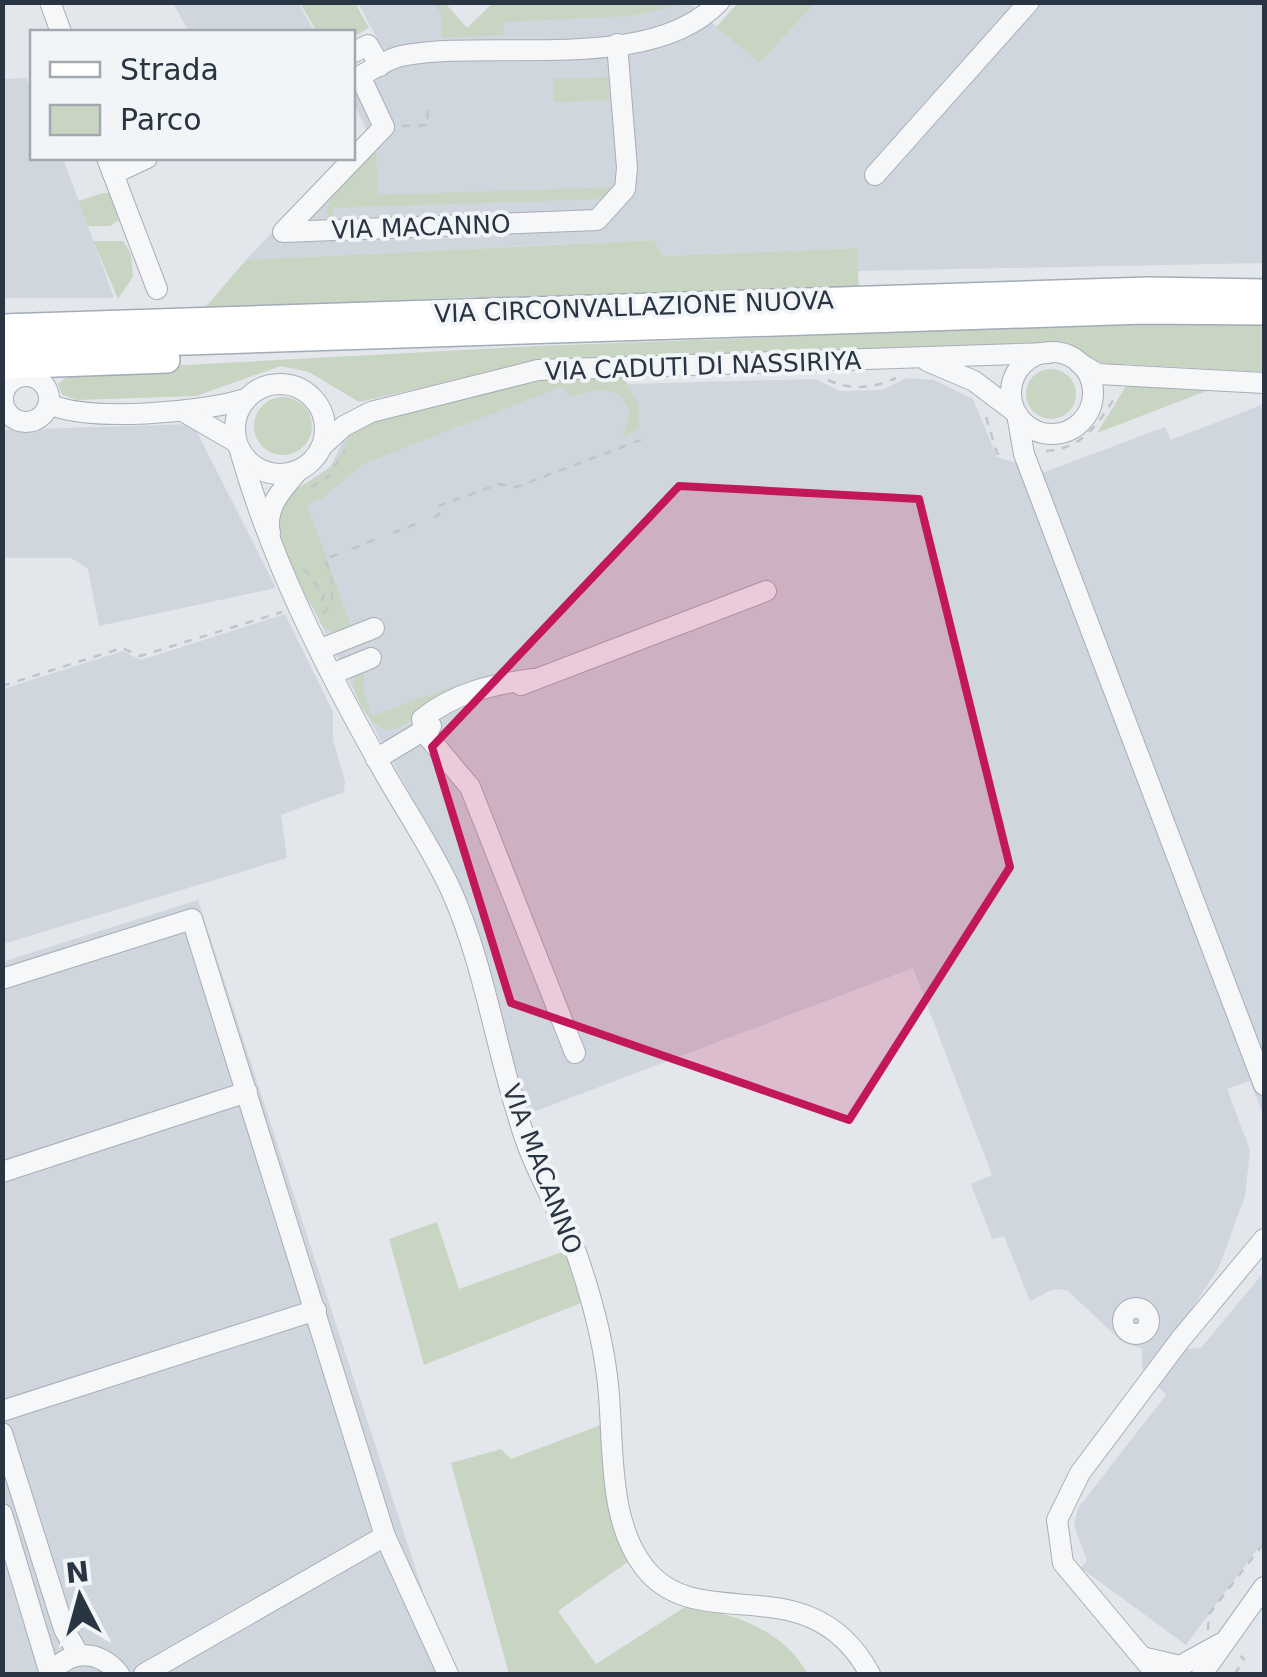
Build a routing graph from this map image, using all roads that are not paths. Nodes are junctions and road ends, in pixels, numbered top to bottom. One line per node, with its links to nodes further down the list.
1 (50, 2): 4 (street)
2 (1030, 2): 12 (street)
3 (712, 10): 5 (street)
4 (60, 30)
5 (616, 44): 7 (street); 10 (street, VIA MACANNO)
6 (360, 49): 7 (street)
7 (380, 66): 8 (street, VIA MACANNO)
8 (355, 157)
9 (138, 160): 11 (street)
10 (352, 160)
11 (110, 166): 13 (street)
12 (875, 175)
13 (157, 289)
14 (1264, 292): 16 (main road, VIA CIRCONVALLAZIONE NUOVA)
15 (1264, 312): 17 (main road, VIA CIRCONVALLAZIONE NUOVA)
16 (8, 326)
17 (460, 333): 18 (main road, VIA CIRCONVALLAZIONE NUOVA); 22 (main road)
18 (2, 348)
19 (1049, 353): 20 (street, VIA CADUTI DI NASSIRIYA); 21 (street, VIA CADUTI DI NASSIRIYA); 32 (street)
20 (920, 358): 30 (street, VIA CADUTI DI NASSIRIYA); 32 (street, VIA CADUTI DI NASSIRIYA)
21 (1078, 362): 25 (street, VIA CADUTI DI NASSIRIYA); 32 (street, VIA CADUTI DI NASSIRIYA)
22 (66, 364): 23 (main road); 24 (street)
23 (5, 376): 24 (street); 31 (street)
24 (42, 382): 28 (street)
25 (1264, 384)
26 (245, 400): 27 (street); 29 (street); 34 (street, VIA MACANNO)
27 (316, 402): 30 (street, VIA CADUTI DI NASSIRIYA); 33 (street)
28 (49, 404): 29 (street); 31 (street)
29 (180, 410): 34 (street)
30 (371, 412): 33 (street, VIA CADUTI DI NASSIRIYA)
31 (5, 413)
32 (1016, 413): 46 (street)
33 (322, 446): 35 (street, VIA MACANNO)
34 (238, 448): 35 (street); 36 (street, VIA MACANNO)
35 (303, 480): 36 (street, VIA MACANNO)
36 (274, 549): 39 (street, VIA MACANNO)
37 (766, 591): 42 (street)
38 (374, 628): 39 (street)
39 (320, 649): 41 (street, VIA MACANNO)
40 (371, 658): 41 (street)
41 (332, 674): 43 (street, VIA MACANNO)
42 (424, 732): 43 (street); 45 (street)
43 (376, 758): 67 (street, VIA MACANNO)
44 (2, 979): 47 (street)
45 (574, 1052)
46 (1264, 1085)
47 (247, 1092): 48 (street); 52 (street)
48 (2, 1172)
49 (1264, 1226): 51 (street)
50 (1264, 1239): 51 (street)
51 (1250, 1255): 53 (street)
52 (316, 1310): 55 (street); 58 (street)
53 (1180, 1340): 54 (street); 54 (street)
54 (1158, 1370): 62 (street)
55 (2, 1412)
56 (2, 1433): 61 (street)
57 (2, 1514): 63 (street)
58 (386, 1536): 65 (street); 66 (street)
59 (1264, 1587): 60 (street)
60 (1222, 1642): 62 (street); 68 (street)
61 (79, 1655): 63 (street); 64 (street)
62 (1151, 1666)
63 (50, 1674)
64 (119, 1674)
65 (144, 1674)
66 (448, 1674)
67 (870, 1674)
68 (1202, 1674)

